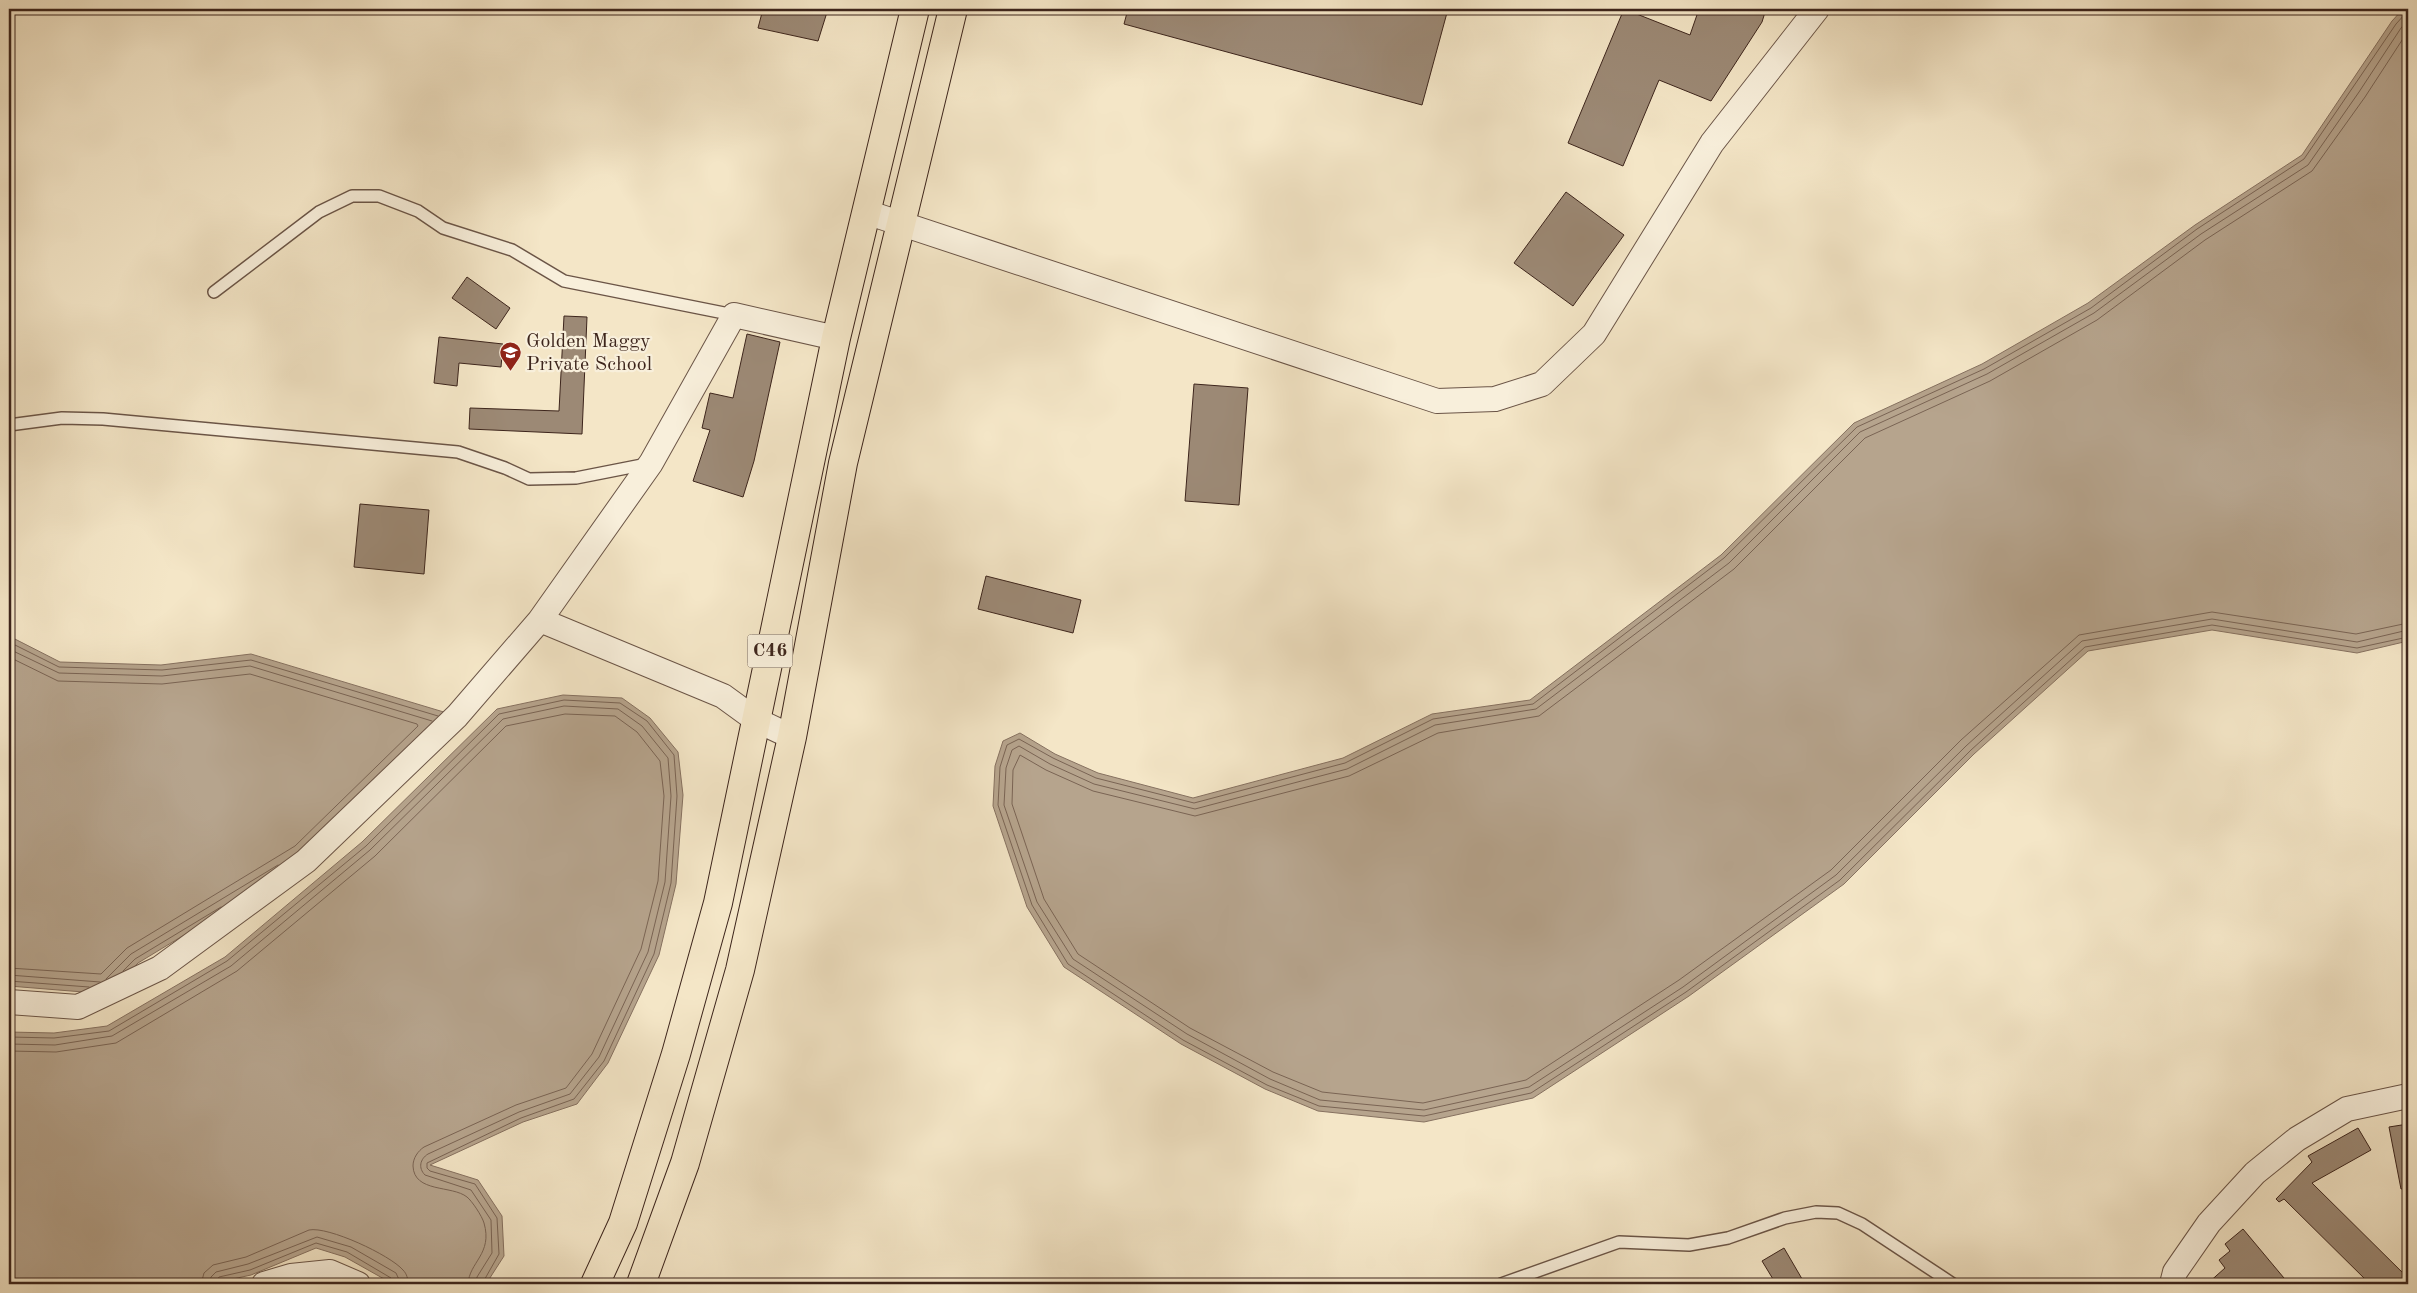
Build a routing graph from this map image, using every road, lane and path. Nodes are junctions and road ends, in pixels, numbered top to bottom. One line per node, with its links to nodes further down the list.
1 (915, 9): 4 (main road, C46)
2 (953, 9): 5 (main road, C46)
3 (1817, 9): 5 (street)
4 (866, 212): 5 (street); 8 (main road, C46)
5 (901, 224): 13 (main road, C46)
6 (214, 292): 7 (lane)
7 (734, 316): 8 (street); 10 (street)
8 (836, 338): 12 (main road, C46)
9 (9, 425): 10 (lane)
10 (651, 463): 11 (street)
11 (540, 620): 12 (street); 14 (street)
12 (756, 720): 13 (street); 20 (main road, C46)
13 (792, 737): 16 (main road, C46)
14 (9, 1002)
15 (2408, 1096): 24 (street)
16 (686, 1163): 21 (main road, C46); 22 (main road)
17 (1508, 1283): 23 (lane)
18 (264, 1284): 19 (street)
19 (358, 1284)
20 (596, 1284)
21 (641, 1284)
22 (657, 1284)
23 (1953, 1284)
24 (2172, 1284)

